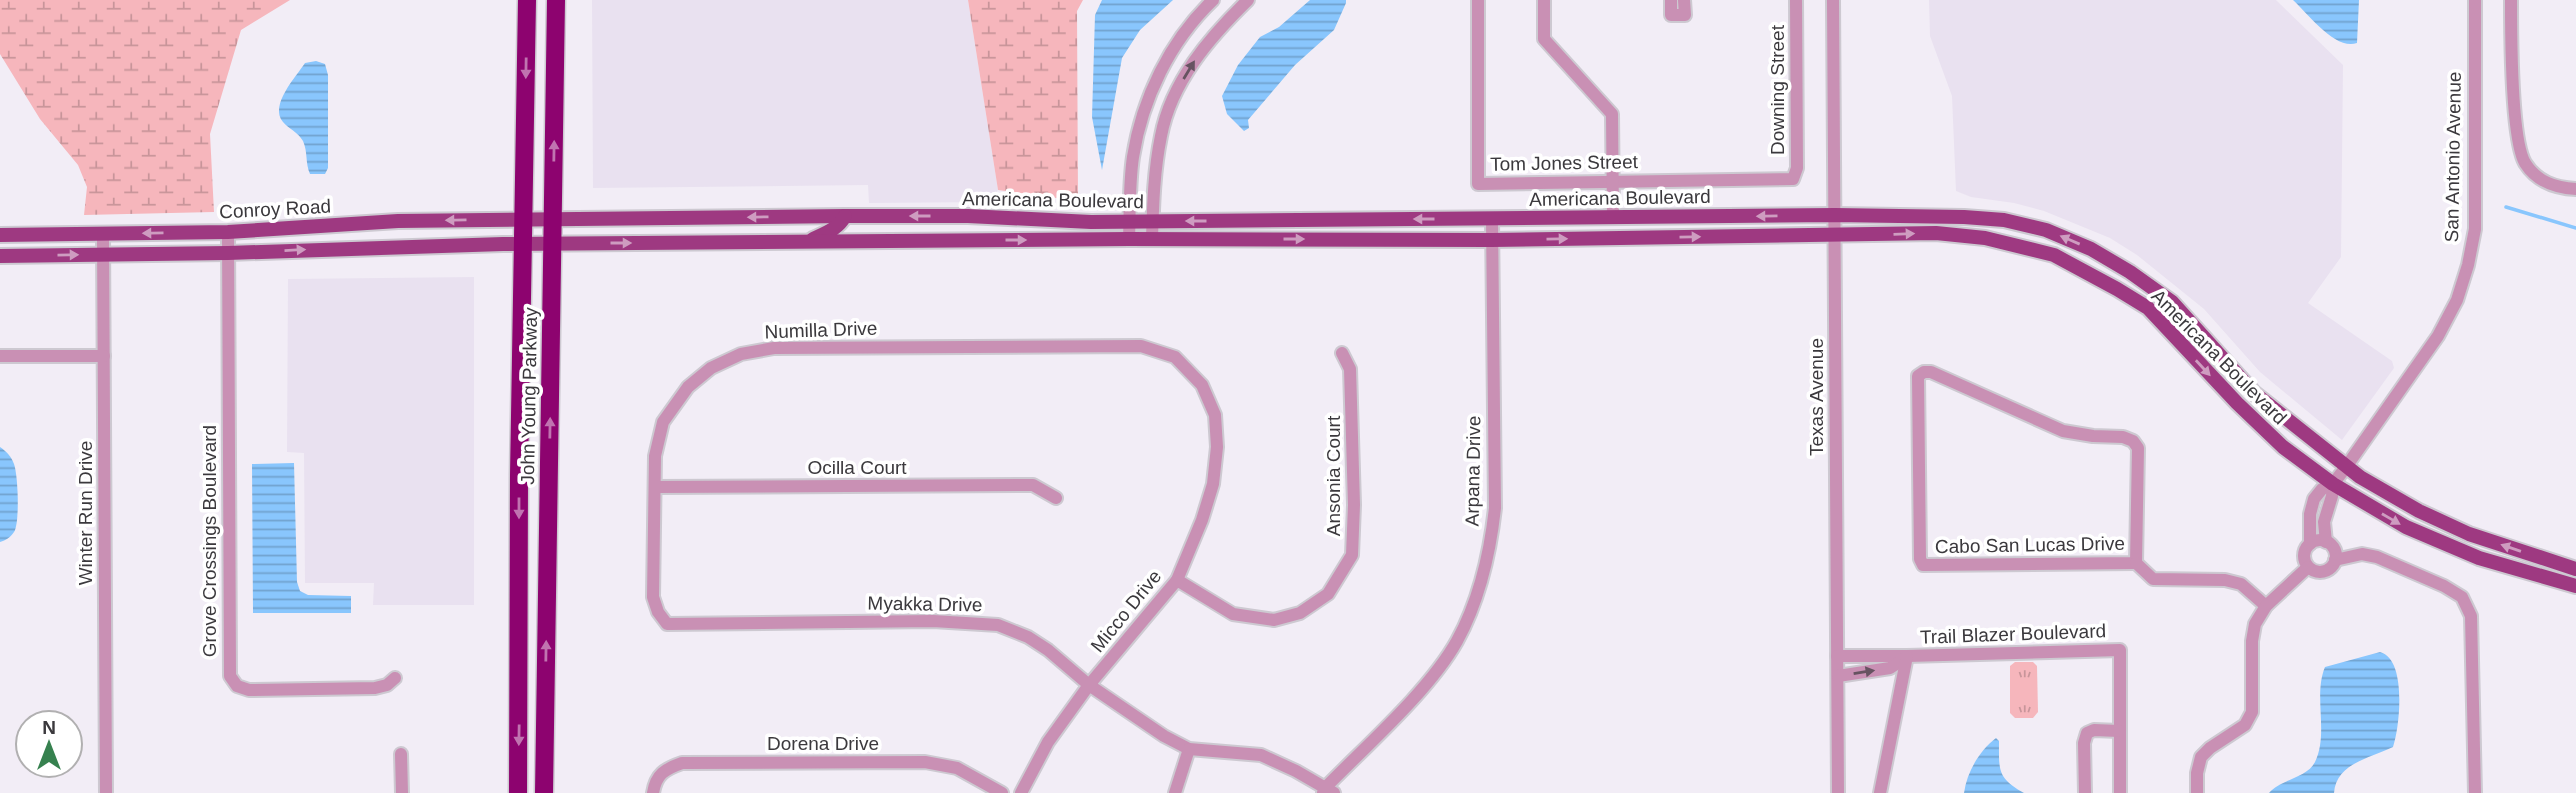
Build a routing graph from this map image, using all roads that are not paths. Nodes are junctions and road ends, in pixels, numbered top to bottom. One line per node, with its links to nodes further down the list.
1 (527, 0): 22 (highway, John Young Parkway, one-way to 22)
2 (556, 0): 20 (highway, John Young Parkway, one-way to 2)
3 (1213, 0): 24 (street)
4 (1248, 0): 23 (street, one-way to 4)
5 (1478, 0): 14 (street, Tom Jones Street)
6 (1544, 0): 14 (street)
7 (1671, 0): 8 (street)
8 (1685, 0)
9 (1796, 0): 13 (street, Downing Street)
10 (1833, 0): 16 (street, Texas Avenue)
11 (2475, 0): 45 (street, San Antonio Avenue)
12 (2511, 0): 15 (street)
13 (1793, 179): 14 (street, Tom Jones Street)
14 (1613, 181): 19 (street)
15 (2576, 189)
16 (1836, 215): 19 (main road, Americana Boulevard, one-way to 19); 28 (street, Texas Avenue); 39 (main road, Americana Boulevard, one-way to 16)
17 (845, 216): 18 (main road, Americana Boulevard, one-way to 17); 20 (main road, Americana Boulevard, one-way to 20); 33 (main road)
18 (968, 216): 24 (main road, Americana Boulevard); 31 (main road)
19 (1613, 218): 21 (main road, Americana Boulevard)
20 (553, 219): 22 (main road, Conroy Road); 35 (highway, John Young Parkway)
21 (1492, 219): 23 (main road, Americana Boulevard, one-way to 23); 32 (street, Arpana Drive)
22 (524, 220): 25 (main road, Conroy Road, one-way to 25); 34 (highway, John Young Parkway)
23 (1153, 221): 24 (main road, Americana Boulevard); 30 (street)
24 (1130, 222): 29 (street)
25 (228, 232): 26 (main road, Conroy Road, one-way to 26); 36 (street, Grove Crossings Boulevard)
26 (103, 234): 27 (main road, Conroy Road); 37 (street, Winter Run Drive)
27 (0, 235)
28 (1836, 236): 32 (main road, Americana Boulevard, one-way to 28); 40 (main road, Americana Boulevard, one-way to 40); 59 (street, Texas Avenue)
29 (1129, 239): 30 (main road, Americana Boulevard); 31 (main road, Americana Boulevard, one-way to 29)
30 (1153, 239): 32 (main road, Americana Boulevard, one-way to 32)
31 (968, 240): 33 (main road, Americana Boulevard)
32 (1492, 240): 67 (street, Arpana Drive)
33 (808, 242): 35 (main road, Americana Boulevard, one-way to 33)
34 (523, 243): 35 (main road); 36 (main road, one-way to 34); 70 (highway, John Young Parkway, one-way to 70)
35 (553, 243): 71 (highway, John Young Parkway, one-way to 35)
36 (228, 253): 37 (main road); 62 (street, Grove Crossings Boulevard)
37 (104, 255): 38 (main road, one-way to 37); 44 (street, Winter Run Drive)
38 (0, 256)
39 (2130, 272): 40 (main road); 45 (main road, Americana Boulevard)
40 (2117, 289): 46 (main road, Americana Boulevard, one-way to 46)
41 (1141, 346): 47 (street, Numilla Drive); 55 (street, Micco Drive)
42 (1342, 353): 55 (street, Ansonia Court)
43 (0, 356): 44 (street)
44 (104, 356): 68 (street, Winter Run Drive)
45 (2346, 467): 46 (street, San Antonio Avenue); 54 (main road, Americana Boulevard, one-way to 45)
46 (2333, 484): 49 (street); 50 (street, San Antonio Avenue); 56 (main road, Americana Boulevard, one-way to 56)
47 (655, 488): 48 (street, Ocilla Court); 57 (street, Numilla Drive)
48 (1056, 498)
49 (2326, 541): 50 (street); 51 (street)
50 (2311, 544): 53 (street)
51 (2335, 560): 53 (street); 81 (street)
52 (2136, 563): 52 (street, Cabo San Lucas Drive); 58 (street, Cabo San Lucas Drive)
53 (2308, 567): 58 (street)
54 (2576, 569)
55 (1177, 580): 63 (street, Micco Drive)
56 (2576, 586)
57 (653, 597): 63 (street, Myakka Drive)
58 (2266, 606): 80 (street)
59 (1837, 656): 60 (street, Trail Blazer Boulevard); 61 (street, Texas Avenue)
60 (1907, 656): 61 (street, Trail Blazer Boulevard, one-way to 60); 64 (street, Trail Blazer Boulevard); 77 (street)
61 (1838, 676): 76 (street, Texas Avenue)
62 (395, 678)
63 (1089, 685): 65 (street, Myakka Drive); 74 (street, Micco Drive)
64 (2119, 731): 78 (street); 79 (street)
65 (1189, 749): 67 (street, Myakka Drive); 75 (street)
66 (401, 754): 69 (street)
67 (1327, 791)
68 (106, 793)
69 (402, 793)
70 (518, 793)
71 (544, 793)
72 (653, 793): 73 (street, Dorena Drive)
73 (1002, 793)
74 (1021, 793)
75 (1175, 793)
76 (1838, 793)
77 (1880, 793)
78 (2085, 793)
79 (2120, 793)
80 (2197, 793)
81 (2475, 793)

